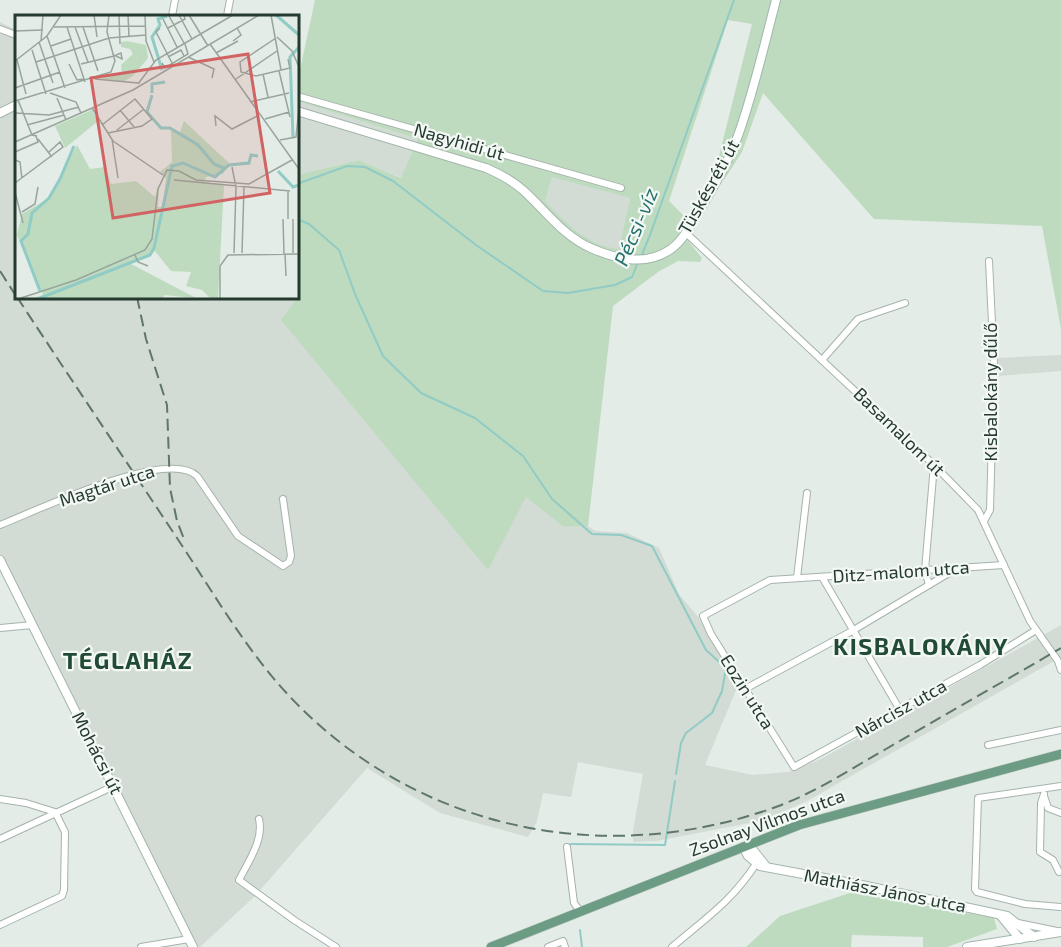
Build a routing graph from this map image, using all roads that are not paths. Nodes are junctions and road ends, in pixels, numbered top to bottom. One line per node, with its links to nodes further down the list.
1 (175, 0): 4 (street)
2 (230, 0): 5 (street)
3 (776, 0): 13 (street, Tüskésréti út)
4 (172, 15)
5 (227, 15)
6 (0, 29): 7 (street)
7 (15, 35)
8 (298, 96): 12 (street, Nagyhidi út)
9 (15, 105): 11 (street)
10 (298, 111): 13 (street, Tüskésréti út)
11 (0, 112)
12 (621, 188)
13 (686, 233): 16 (street, Basamalom út)
14 (988, 261): 20 (street, Kisbalokány dűlő)
15 (905, 303): 16 (street)
16 (822, 360): 17 (street, Basamalom út)
17 (934, 465): 20 (street, Basamalom út); 25 (street)
18 (807, 493): 26 (street)
19 (283, 499): 21 (street, Magtár utca)
20 (984, 521): 23 (street, Basamalom út)
21 (0, 525)
22 (0, 561): 30 (street, Mohácsi út)
23 (1004, 565): 24 (street, Ditz-malom utca); 32 (street, Basamalom út)
24 (955, 569): 25 (street, Ditz-malom utca); 28 (street)
25 (925, 570): 27 (street, Ditz-malom utca); 28 (street)
26 (797, 578): 27 (street, Ditz-malom utca); 29 (street, Ditz-malom utca)
27 (822, 578): 33 (street)
28 (929, 585): 33 (street)
29 (703, 616): 35 (street, Eozin utca)
30 (33, 625): 31 (street); 41 (street, Mohácsi út)
31 (0, 628)
32 (1036, 630): 34 (street, Basamalom út); 36 (street, Nárcisz utca)
33 (852, 631): 35 (street); 36 (street)
34 (1061, 670)
35 (745, 689): 40 (street, Eozin utca)
36 (900, 710): 40 (street, Nárcisz utca)
37 (1061, 730): 38 (street)
38 (988, 745)
39 (1061, 754): 49 (main road, Zsolnay Vilmos utca)
40 (794, 767)
41 (114, 786): 45 (street); 62 (street, Mohácsi út)
42 (1061, 786): 43 (street)
43 (1043, 791): 46 (street); 53 (street); 54 (street)
44 (0, 799): 45 (street)
45 (55, 812): 48 (street); 57 (street)
46 (1061, 813)
47 (259, 819): 64 (street)
48 (0, 839)
49 (746, 846): 51 (street); 52 (street); 55 (main road, Zsolnay Vilmos utca)
50 (567, 847): 55 (street)
51 (756, 864): 52 (street, Mathiász János utca); 68 (street)
52 (771, 868): 56 (street, Mathiász János utca)
53 (1059, 872)
54 (1061, 907)
55 (580, 911): 65 (main road, Zsolnay Vilmos utca)
56 (1013, 923): 58 (street); 59 (street, Mathiász János utca); 60 (street, Mathiász János utca); 61 (street)
57 (0, 925)
58 (1061, 932): 59 (street)
59 (1034, 937): 60 (street)
60 (1020, 939): 61 (street)
61 (1004, 941): 69 (street)
62 (191, 943): 63 (street)
63 (141, 947)
64 (336, 947)
65 (491, 947)
66 (548, 947): 67 (street)
67 (565, 947)
68 (672, 947)
69 (967, 947)

